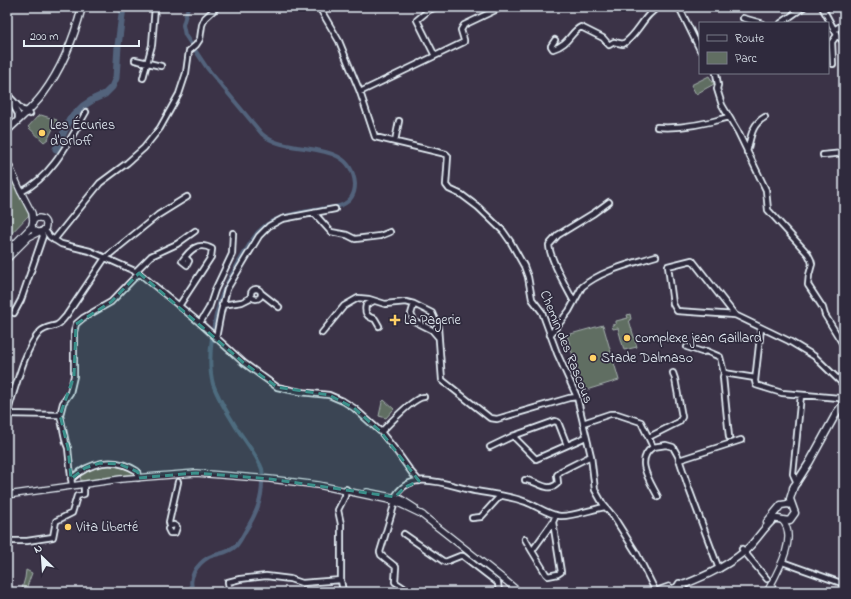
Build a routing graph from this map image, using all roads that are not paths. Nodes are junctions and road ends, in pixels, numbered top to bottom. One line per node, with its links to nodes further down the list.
1 (82, 7): 31 (main road)
2 (155, 7): 22 (street)
3 (216, 7): 56 (street)
4 (319, 7): 27 (street, Chemin des Rascous)
5 (436, 7): 20 (street)
6 (502, 7): 20 (street)
7 (659, 7): 17 (street)
8 (679, 7): 19 (street)
9 (794, 7): 11 (street)
10 (822, 7): 16 (street)
11 (802, 8): 14 (street)
12 (743, 18): 13 (street)
13 (757, 22)
14 (782, 22)
15 (844, 24): 16 (street)
16 (835, 33): 18 (street); 23 (street)
17 (555, 40)
18 (844, 42)
19 (699, 48)
20 (435, 56): 27 (street)
21 (135, 60): 22 (street)
22 (147, 63): 24 (street); 26 (street)
23 (833, 64)
24 (161, 66)
25 (716, 74): 32 (street)
26 (143, 78)
27 (360, 92): 39 (street, Chemin des Rascous)
28 (7, 95): 29 (street); 31 (street)
29 (11, 101): 31 (street); 34 (street)
30 (86, 112): 44 (street)
31 (27, 115): 34 (main road); 38 (main road)
32 (729, 117): 36 (street); 40 (street)
33 (765, 118): 40 (street)
34 (18, 120): 37 (main road)
35 (399, 121): 39 (street)
36 (657, 127)
37 (7, 131)
38 (7, 136)
39 (395, 141): 77 (street, Chemin des Rascous)
40 (747, 152): 80 (street)
41 (844, 153): 42 (street)
42 (823, 155)
43 (7, 161): 44 (street)
44 (21, 192): 48 (street)
45 (187, 197): 60 (street)
46 (609, 202): 66 (street)
47 (335, 209): 49 (street)
48 (32, 212): 50 (street); 51 (street)
49 (314, 214): 54 (street); 68 (street)
50 (39, 218): 51 (street); 52 (street)
51 (33, 224): 52 (street); 57 (street)
52 (41, 231): 56 (street); 61 (street); 71 (street)
53 (195, 231): 62 (street)
54 (390, 232)
55 (233, 233): 73 (street)
56 (54, 240): 60 (street)
57 (7, 252)
58 (656, 256): 66 (street)
59 (185, 257): 69 (street)
60 (105, 258): 62 (street); 90 (street)
61 (7, 259)
62 (137, 272): 69 (street); 91 (street)
63 (261, 293): 64 (street); 64 (street); 70 (street)
64 (252, 297): 68 (street)
65 (374, 301): 67 (street); 74 (street); 76 (street)
66 (574, 302): 77 (street)
67 (414, 304): 79 (street); 79 (street)
68 (222, 305): 78 (street)
69 (179, 306): 73 (street)
70 (279, 307)
71 (14, 313)
72 (735, 315): 72 (street); 75 (street)
73 (200, 323): 78 (street)
74 (379, 326)
75 (761, 328): 84 (street); 85 (street)
76 (322, 333)
77 (550, 335): 88 (street, Chemin des Rascous)
78 (215, 336): 93 (street)
79 (438, 337): 88 (street)
80 (844, 346)
81 (687, 347): 83 (street)
82 (672, 373): 96 (street)
83 (724, 373): 84 (street); 97 (street)
84 (755, 378): 86 (street)
85 (844, 384)
86 (801, 395): 89 (street); 109 (street)
87 (424, 397): 93 (street)
88 (577, 397): 92 (street, Chemin des Rascous)
89 (844, 402): 109 (main road)
90 (7, 414): 91 (street)
91 (60, 415): 106 (street)
92 (583, 423): 95 (street, Chemin des Rascous); 96 (street)
93 (381, 432): 108 (street)
94 (513, 436): 99 (street); 99 (street); 100 (street)
95 (586, 437): 99 (street); 102 (street, Chemin des Rascous)
96 (649, 437): 101 (street)
97 (729, 437)
98 (740, 440): 103 (street)
99 (567, 445)
100 (490, 447)
101 (653, 447): 103 (street); 115 (street)
102 (591, 456): 107 (street); 119 (street, Chemin des Rascous)
103 (679, 460): 133 (street)
104 (178, 475): 105 (street); 112 (street); 126 (street)
105 (138, 478): 106 (street); 110 (street)
106 (70, 479): 111 (street)
107 (525, 480)
108 (419, 481): 114 (street); 116 (street)
109 (796, 484): 117 (main road); 118 (main road)
110 (84, 485): 111 (street); 129 (street)
111 (72, 486): 113 (street)
112 (346, 490): 116 (street); 134 (street)
113 (7, 495)
114 (500, 496): 121 (street); 122 (street)
115 (658, 497)
116 (397, 501): 141 (street); 143 (street)
117 (784, 504): 118 (main road); 120 (main road)
118 (791, 506): 124 (main road)
119 (605, 507): 121 (street); 144 (street, Chemin des Rascous)
120 (778, 510): 123 (main road); 130 (main road)
121 (556, 515): 125 (street)
122 (472, 518)
123 (781, 519): 124 (main road); 130 (main road); 147 (street)
124 (790, 520): 132 (street)
125 (553, 522): 131 (street); 131 (street)
126 (171, 525)
127 (404, 534): 142 (street)
128 (525, 539): 131 (street)
129 (7, 541)
130 (743, 550): 133 (main road); 135 (street)
131 (532, 551)
132 (785, 563): 136 (street); 138 (street)
133 (719, 567): 137 (main road)
134 (341, 580): 139 (street); 140 (street)
135 (768, 580)
136 (844, 584)
137 (680, 587): 144 (main road); 145 (main road); 146 (street)
138 (773, 591)
139 (230, 592)
140 (343, 592)
141 (410, 592)
142 (499, 592)
143 (519, 592)
144 (656, 592)
145 (665, 592)
146 (685, 592)
147 (768, 592)

